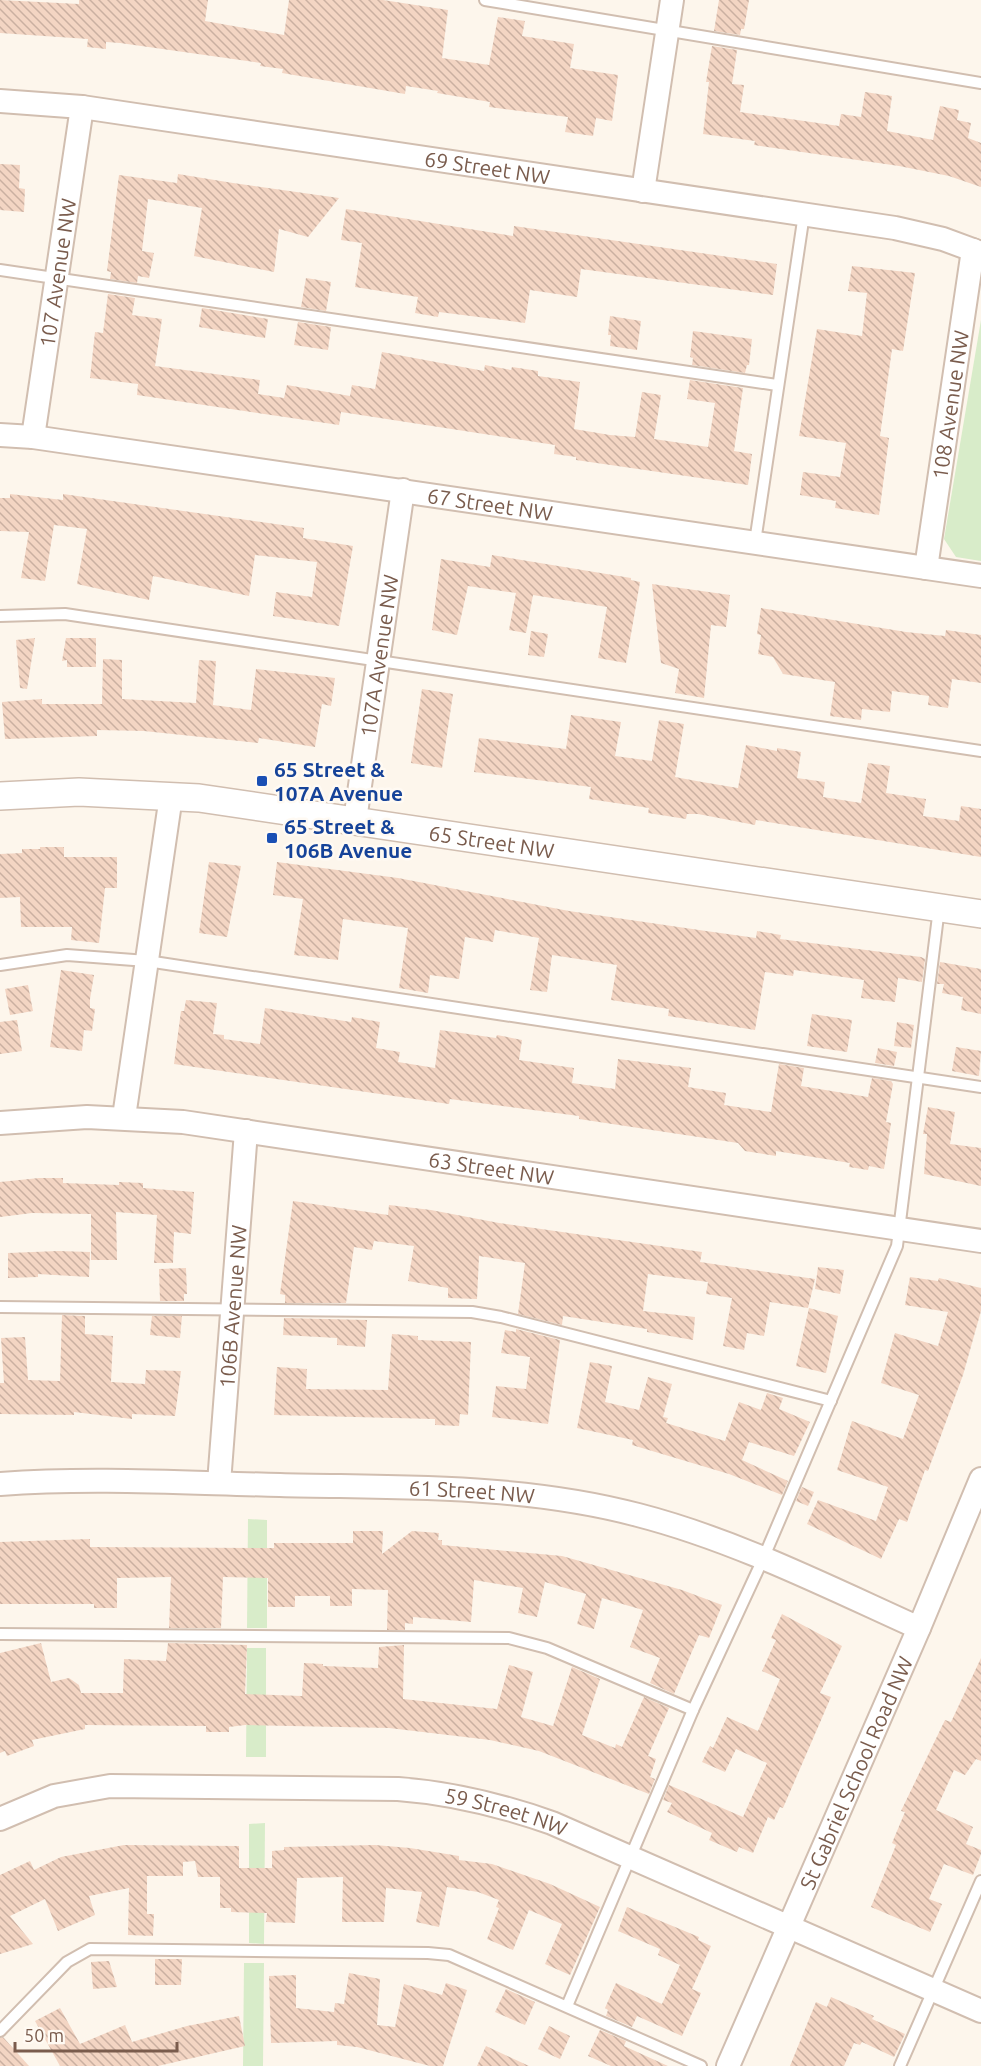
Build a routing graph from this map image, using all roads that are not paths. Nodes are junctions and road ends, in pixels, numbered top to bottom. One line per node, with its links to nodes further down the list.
1 (485, 0): 3 (lane)
2 (672, 0): 3 (street)
3 (667, 32): 4 (lane); 7 (street)
4 (981, 82)
5 (0, 101): 6 (street, 69 Street NW)
6 (82, 107): 7 (street, 69 Street NW); 11 (street, 107 Avenue NW)
7 (643, 191): 8 (street, 69 Street NW)
8 (804, 214): 9 (street, 69 Street NW); 12 (lane)
9 (977, 252): 17 (street, 108 Avenue NW)
10 (0, 270): 11 (lane)
11 (56, 277): 12 (lane); 14 (street, 107 Avenue NW)
12 (777, 385): 16 (lane)
13 (0, 435): 14 (street, 67 Street NW)
14 (33, 437): 15 (street, 67 Street NW)
15 (403, 490): 16 (street, 67 Street NW); 20 (street, 107A Avenue NW)
16 (755, 542): 17 (street, 67 Street NW)
17 (926, 568): 18 (street, 67 Street NW)
18 (981, 576)
19 (0, 616): 20 (lane)
20 (377, 661): 21 (lane); 24 (street, 107A Avenue NW)
21 (981, 751)
22 (0, 796): 23 (street, 65 Street NW)
23 (171, 796): 24 (street, 65 Street NW); 27 (street)
24 (355, 820): 25 (street, 65 Street NW)
25 (939, 906): 26 (street, 65 Street NW); 29 (lane)
26 (981, 914)
27 (147, 961): 28 (lane); 29 (lane); 31 (street)
28 (0, 965)
29 (917, 1078): 30 (lane); 34 (lane)
30 (981, 1087)
31 (124, 1117): 32 (street, 63 Street NW); 33 (street, 63 Street NW)
32 (0, 1123)
33 (246, 1131): 34 (street, 63 Street NW); 37 (street, 106B Avenue NW)
34 (899, 1228): 35 (street, 63 Street NW); 38 (lane)
35 (981, 1240)
36 (0, 1307): 37 (lane)
37 (231, 1310): 38 (lane); 40 (street, 106B Avenue NW)
38 (831, 1401): 42 (lane)
39 (981, 1479): 43 (street, St Gabriel School Road NW)
40 (219, 1483): 41 (street, 61 Street NW); 42 (street, 61 Street NW)
41 (0, 1484)
42 (763, 1559): 43 (street, 61 Street NW); 45 (lane)
43 (919, 1628): 49 (street, St Gabriel School Road NW)
44 (0, 1634): 45 (lane)
45 (693, 1710): 47 (lane)
46 (0, 1819): 47 (street, 59 Street NW)
47 (632, 1856): 49 (street, 59 Street NW); 51 (lane)
48 (981, 1881): 50 (lane)
49 (789, 1925): 50 (street, 59 Street NW); 55 (street, St Gabriel School Road NW)
50 (934, 1990): 52 (street, 59 Street NW); 56 (lane)
51 (567, 2006): 53 (lane); 54 (lane)
52 (981, 2011)
53 (0, 2031)
54 (701, 2066)
55 (728, 2066)
56 (900, 2066)

